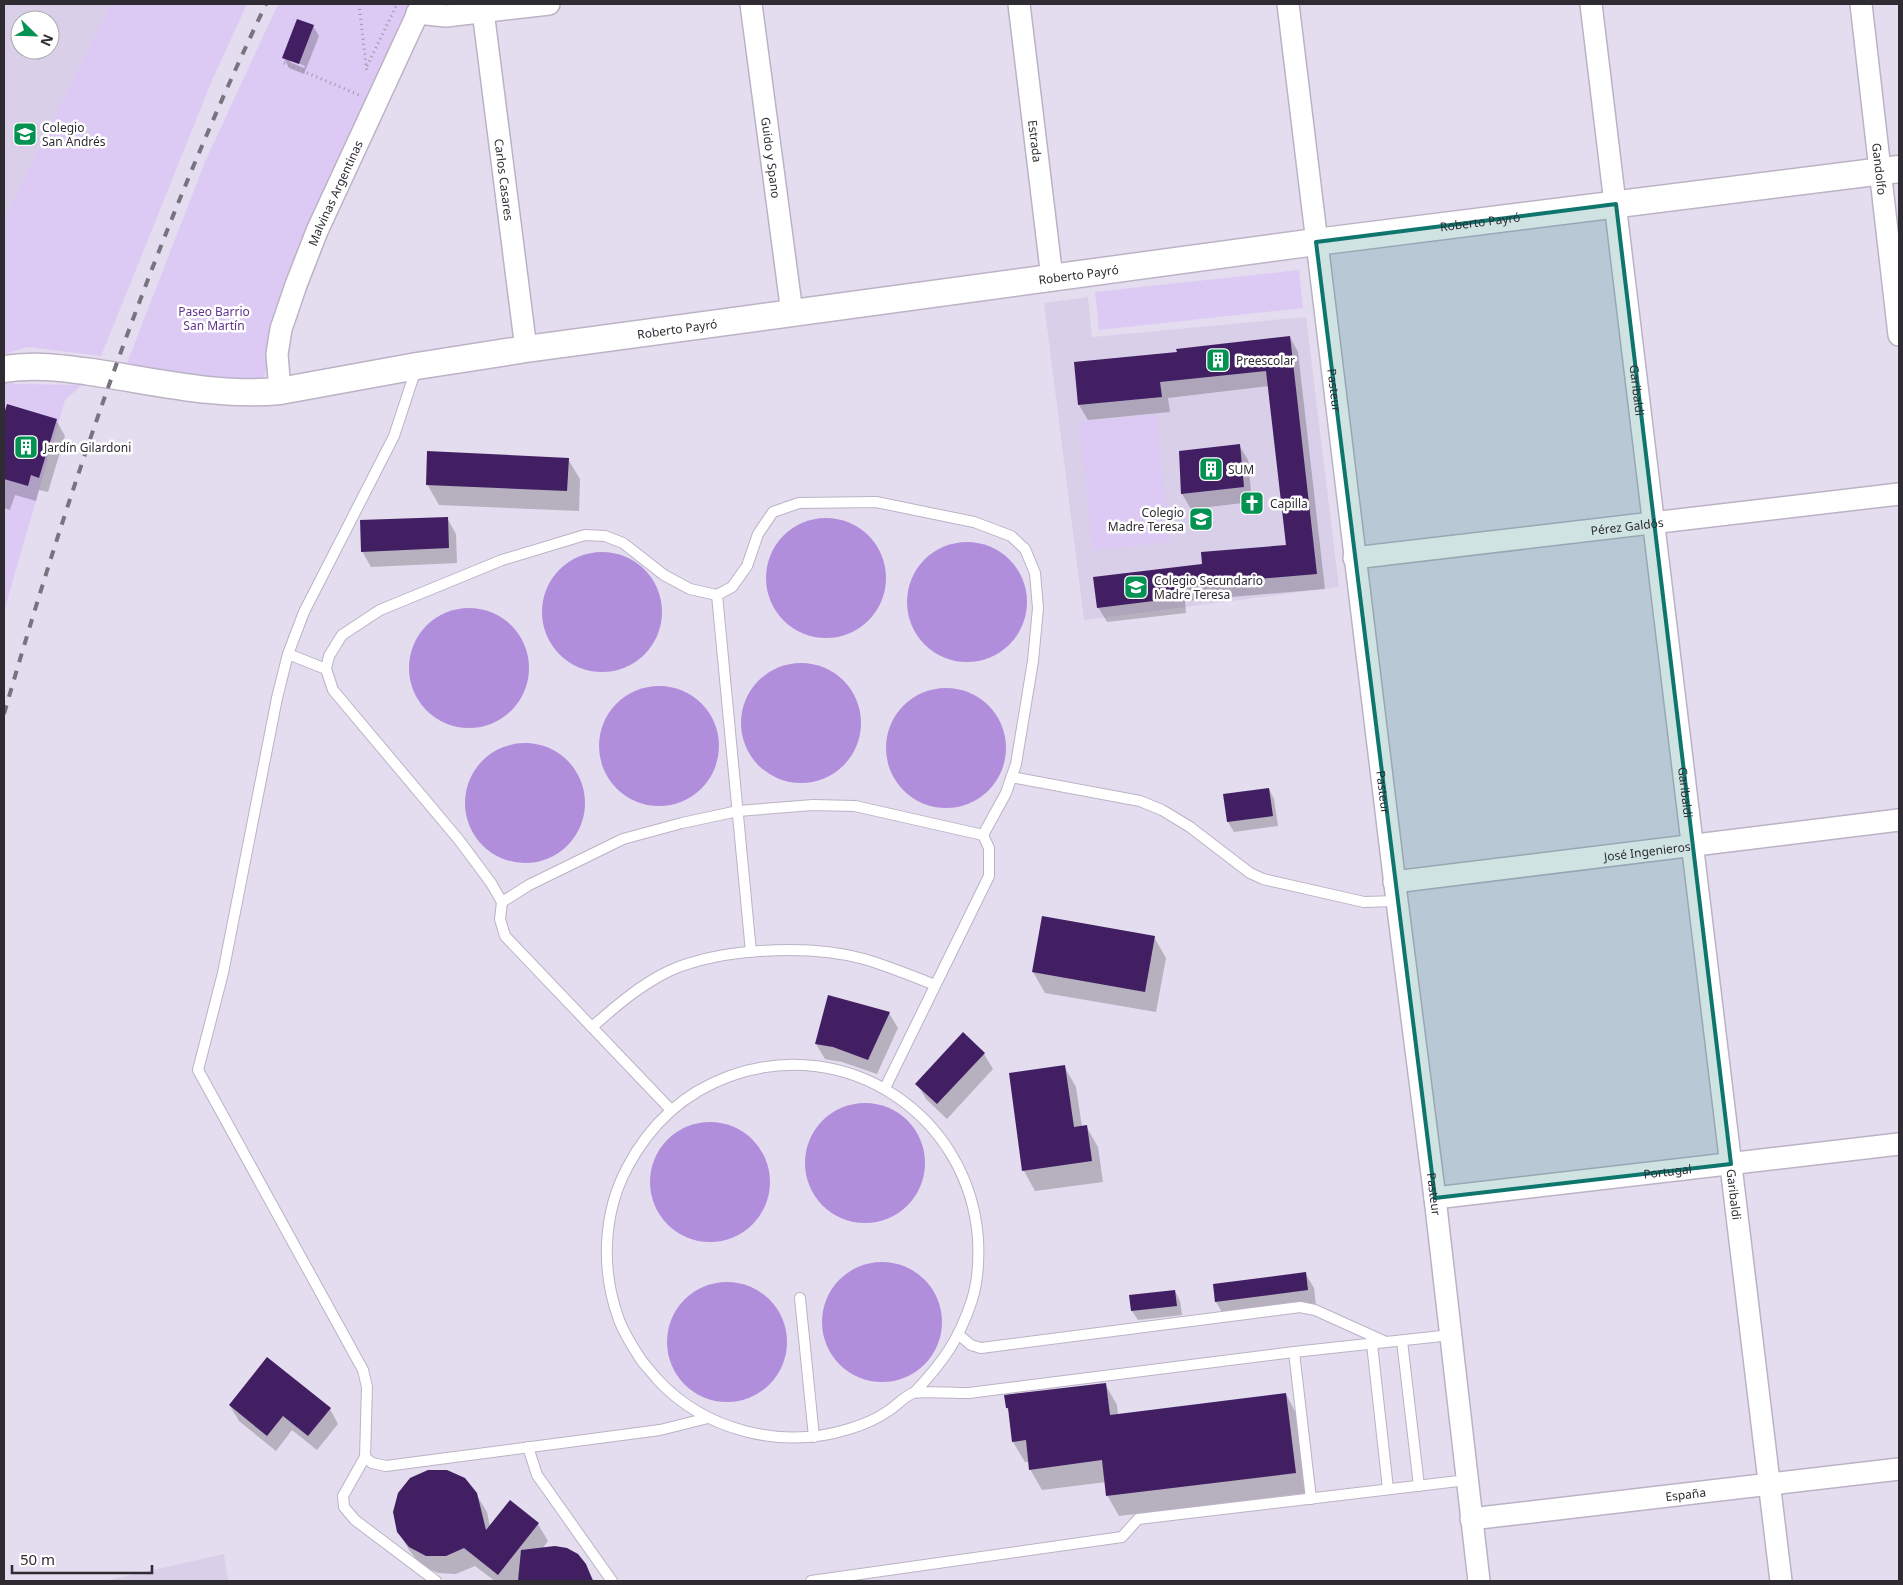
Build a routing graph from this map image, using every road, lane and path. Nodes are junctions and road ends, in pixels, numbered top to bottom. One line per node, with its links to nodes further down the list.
1 (397, 4): 11 (path)
2 (549, 4): 9 (street)
3 (751, 4): 17 (street, Guido y Spano)
4 (1019, 4): 16 (street, Estrada)
5 (1288, 4): 15 (street, Pasteur)
6 (1591, 4): 14 (street, Garibaldi)
7 (1861, 4): 13 (street, Gandolfo)
8 (419, 9): 9 (street); 22 (street, Malvinas Argentinas)
9 (483, 11): 19 (street, Carlos Casares)
10 (284, 63): 12 (path)
11 (367, 67)
12 (359, 96)
13 (1890, 170): 14 (street, Roberto Payró); 18 (street, Gandolfo)
14 (1616, 204): 15 (street, Roberto Payró); 24 (street, Garibaldi)
15 (1316, 242): 16 (street, Roberto Payró); 25 (street, Pasteur)
16 (1052, 278): 17 (street, Roberto Payró)
17 (792, 313): 19 (street, Roberto Payró)
18 (1899, 335)
19 (526, 349): 20 (street, Roberto Payró)
20 (417, 366): 22 (street, Roberto Payró); 27 (lane)
21 (4, 369): 22 (street, Roberto Payró)
22 (270, 392)
23 (1899, 494): 24 (street, Pérez Galdós)
24 (1654, 524): 25 (street, Pérez Galdós); 33 (street, Garibaldi)
25 (1354, 558): 34 (street, Pasteur)
26 (717, 595): 28 (lane); 29 (lane); 30 (lane)
27 (288, 654): 28 (lane); 55 (lane)
28 (326, 670): 35 (lane)
29 (1011, 777): 32 (lane); 34 (lane)
30 (738, 811): 32 (lane); 35 (lane); 36 (lane)
31 (1899, 820): 33 (street, José Ingenieros)
32 (983, 835): 37 (lane)
33 (1692, 846): 34 (street, José Ingenieros); 42 (street, Garibaldi)
34 (1395, 892): 43 (street, Pasteur)
35 (502, 902): 38 (lane)
36 (751, 952): 37 (lane); 38 (lane)
37 (935, 985): 39 (lane)
38 (592, 1027): 40 (lane)
39 (885, 1088): 40 (lane); 45 (lane)
40 (671, 1110): 52 (lane)
41 (1899, 1144): 42 (street, Portugal)
42 (1730, 1164): 43 (street, Portugal); 58 (street, Garibaldi)
43 (1435, 1198): 46 (street, Pasteur)
44 (800, 1298): 53 (lane)
45 (959, 1335): 48 (lane); 51 (lane)
46 (1451, 1335): 47 (lane); 57 (street, Pasteur)
47 (1402, 1341): 48 (lane); 59 (lane)
48 (1387, 1342): 49 (lane)
49 (1372, 1344): 50 (lane); 60 (lane)
50 (1294, 1352): 51 (lane); 61 (lane)
51 (914, 1393): 53 (lane)
52 (708, 1418): 53 (lane); 54 (lane)
53 (814, 1437)
54 (528, 1447): 55 (lane); 64 (lane)
55 (365, 1457): 63 (lane)
56 (1899, 1469): 58 (street, España)
57 (1467, 1480): 59 (lane); 62 (street, Pasteur)
58 (1769, 1484): 62 (street, España); 67 (street, Garibaldi)
59 (1419, 1486): 60 (lane)
60 (1388, 1489): 61 (lane)
61 (1310, 1498): 65 (lane)
62 (1472, 1519): 66 (street, Pasteur)
63 (436, 1581)
64 (612, 1581)
65 (811, 1581)
66 (1479, 1581)
67 (1781, 1581)

